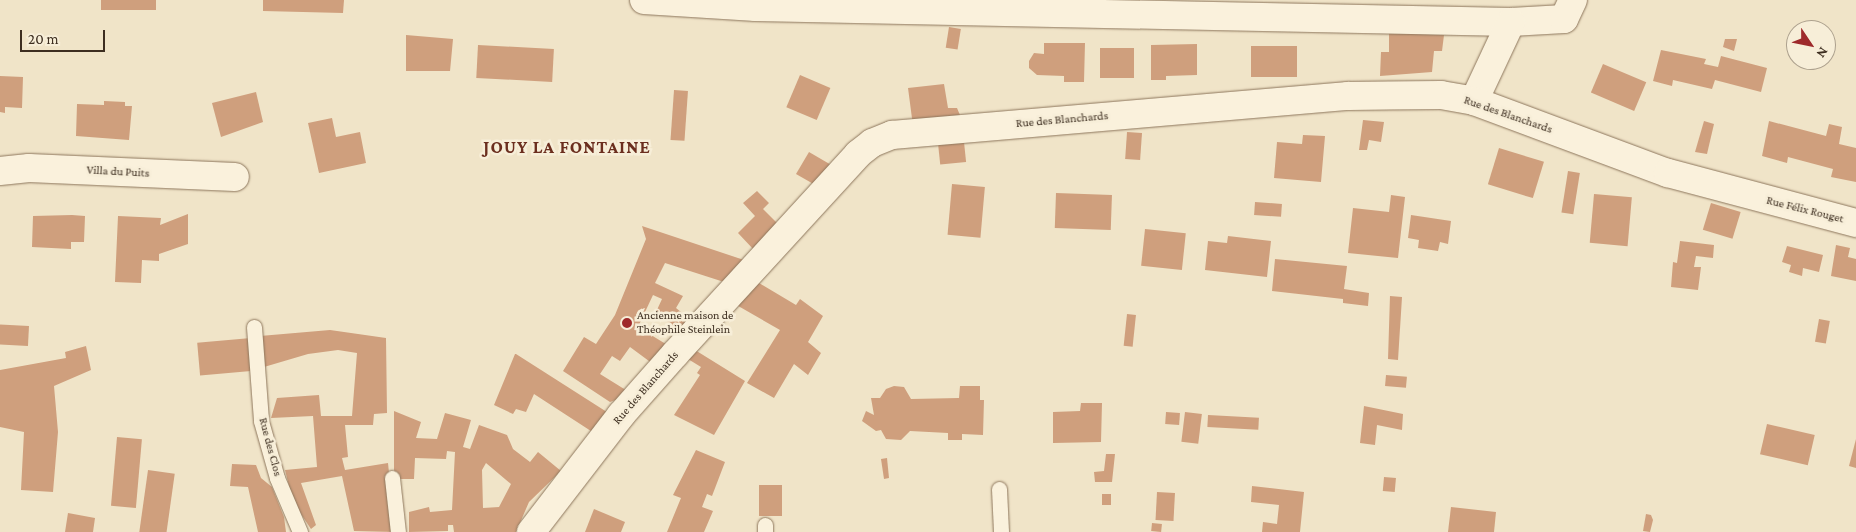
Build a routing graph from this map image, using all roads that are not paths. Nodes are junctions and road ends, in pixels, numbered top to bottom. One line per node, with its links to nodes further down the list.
1 (644, 0): 3 (street)
2 (1568, 10): 3 (street)
3 (1512, 22): 4 (street, Rue des Blanchards)
4 (1474, 101): 7 (street, Rue des Blanchards); 14 (street, Rue des Blanchards)
5 (0, 171): 6 (street, Villa du Puits)
6 (235, 177)
7 (1753, 197): 8 (street, Rue Félix Rouget)
8 (1856, 223)
9 (254, 327): 12 (lane, Rue des Clos)
10 (392, 478): 13 (lane)
11 (999, 489): 15 (lane)
12 (300, 532)
13 (398, 532)
14 (532, 532)
15 (1000, 532)

